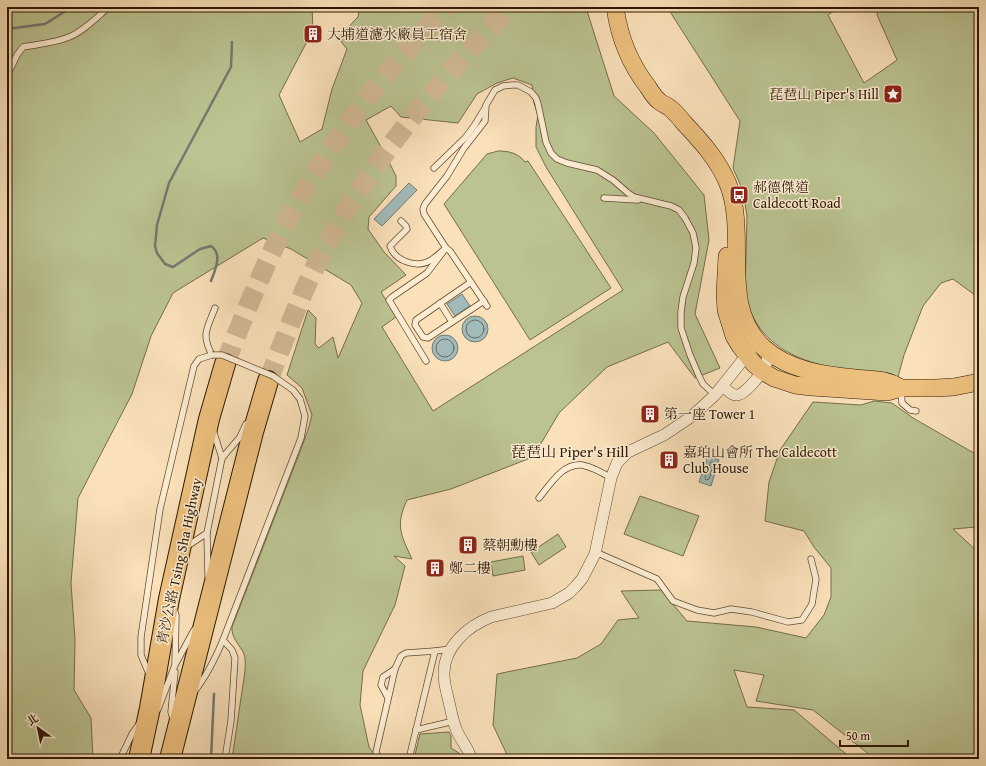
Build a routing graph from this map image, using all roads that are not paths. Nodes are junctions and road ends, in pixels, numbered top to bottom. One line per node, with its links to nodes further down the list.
1 (110, 7): 3 (lane)
2 (615, 7): 4 (main road)
3 (7, 76)
4 (659, 101): 15 (main road); 16 (main road)
5 (486, 105): 6 (lane); 8 (lane); 10 (lane)
6 (434, 168)
7 (604, 198): 8 (lane)
8 (642, 200): 24 (lane)
9 (400, 221): 10 (lane)
10 (446, 248): 11 (lane); 18 (lane)
11 (471, 282): 12 (lane); 14 (lane)
12 (440, 303): 14 (lane); 14 (lane)
13 (215, 308): 17 (lane)
14 (452, 322)
15 (762, 346): 16 (street); 19 (street); 23 (main road)
16 (746, 355): 19 (main road); 22 (street)
17 (218, 359): 26 (highway, 青沙公路 Tsing Sha Highway); 36 (lane, bridge); 41 (lane)
18 (426, 361)
19 (762, 371): 22 (street); 23 (main road)
20 (268, 381): 27 (lane); 35 (highway)
21 (979, 382): 23 (main road)
22 (723, 386): 24 (street)
23 (901, 388): 25 (lane)
24 (715, 396): 28 (street)
25 (916, 411)
26 (209, 419): 27 (lane); 31 (highway, 青沙公路 Tsing Sha Highway)
27 (222, 458): 30 (lane)
28 (612, 478): 29 (lane); 32 (street)
29 (539, 498)
30 (207, 533): 31 (lane); 35 (lane)
31 (180, 551): 34 (highway, 青沙公路 Tsing Sha Highway)
32 (595, 554): 33 (lane); 37 (street)
33 (811, 559)
34 (169, 599): 39 (lane); 41 (highway, 青沙公路 Tsing Sha Highway)
35 (209, 608): 39 (lane); 43 (highway)
36 (223, 640): 43 (lane); 51 (lane)
37 (451, 649): 38 (lane); 45 (street)
38 (435, 651): 40 (lane); 46 (lane)
39 (175, 665): 44 (lane); 47 (lane)
40 (395, 669): 42 (lane); 42 (lane)
41 (154, 686): 44 (highway, 青沙公路 Tsing Sha Highway)
42 (388, 698): 52 (lane)
43 (184, 703): 47 (highway)
44 (148, 717): 48 (lane); 49 (highway, 青沙公路 Tsing Sha Highway)
45 (454, 721): 46 (lane); 54 (street)
46 (416, 730): 53 (lane)
47 (177, 733): 50 (highway)
48 (120, 759)
49 (138, 759)
50 (170, 759)
51 (225, 759)
52 (379, 759)
53 (409, 759)
54 (471, 759)

